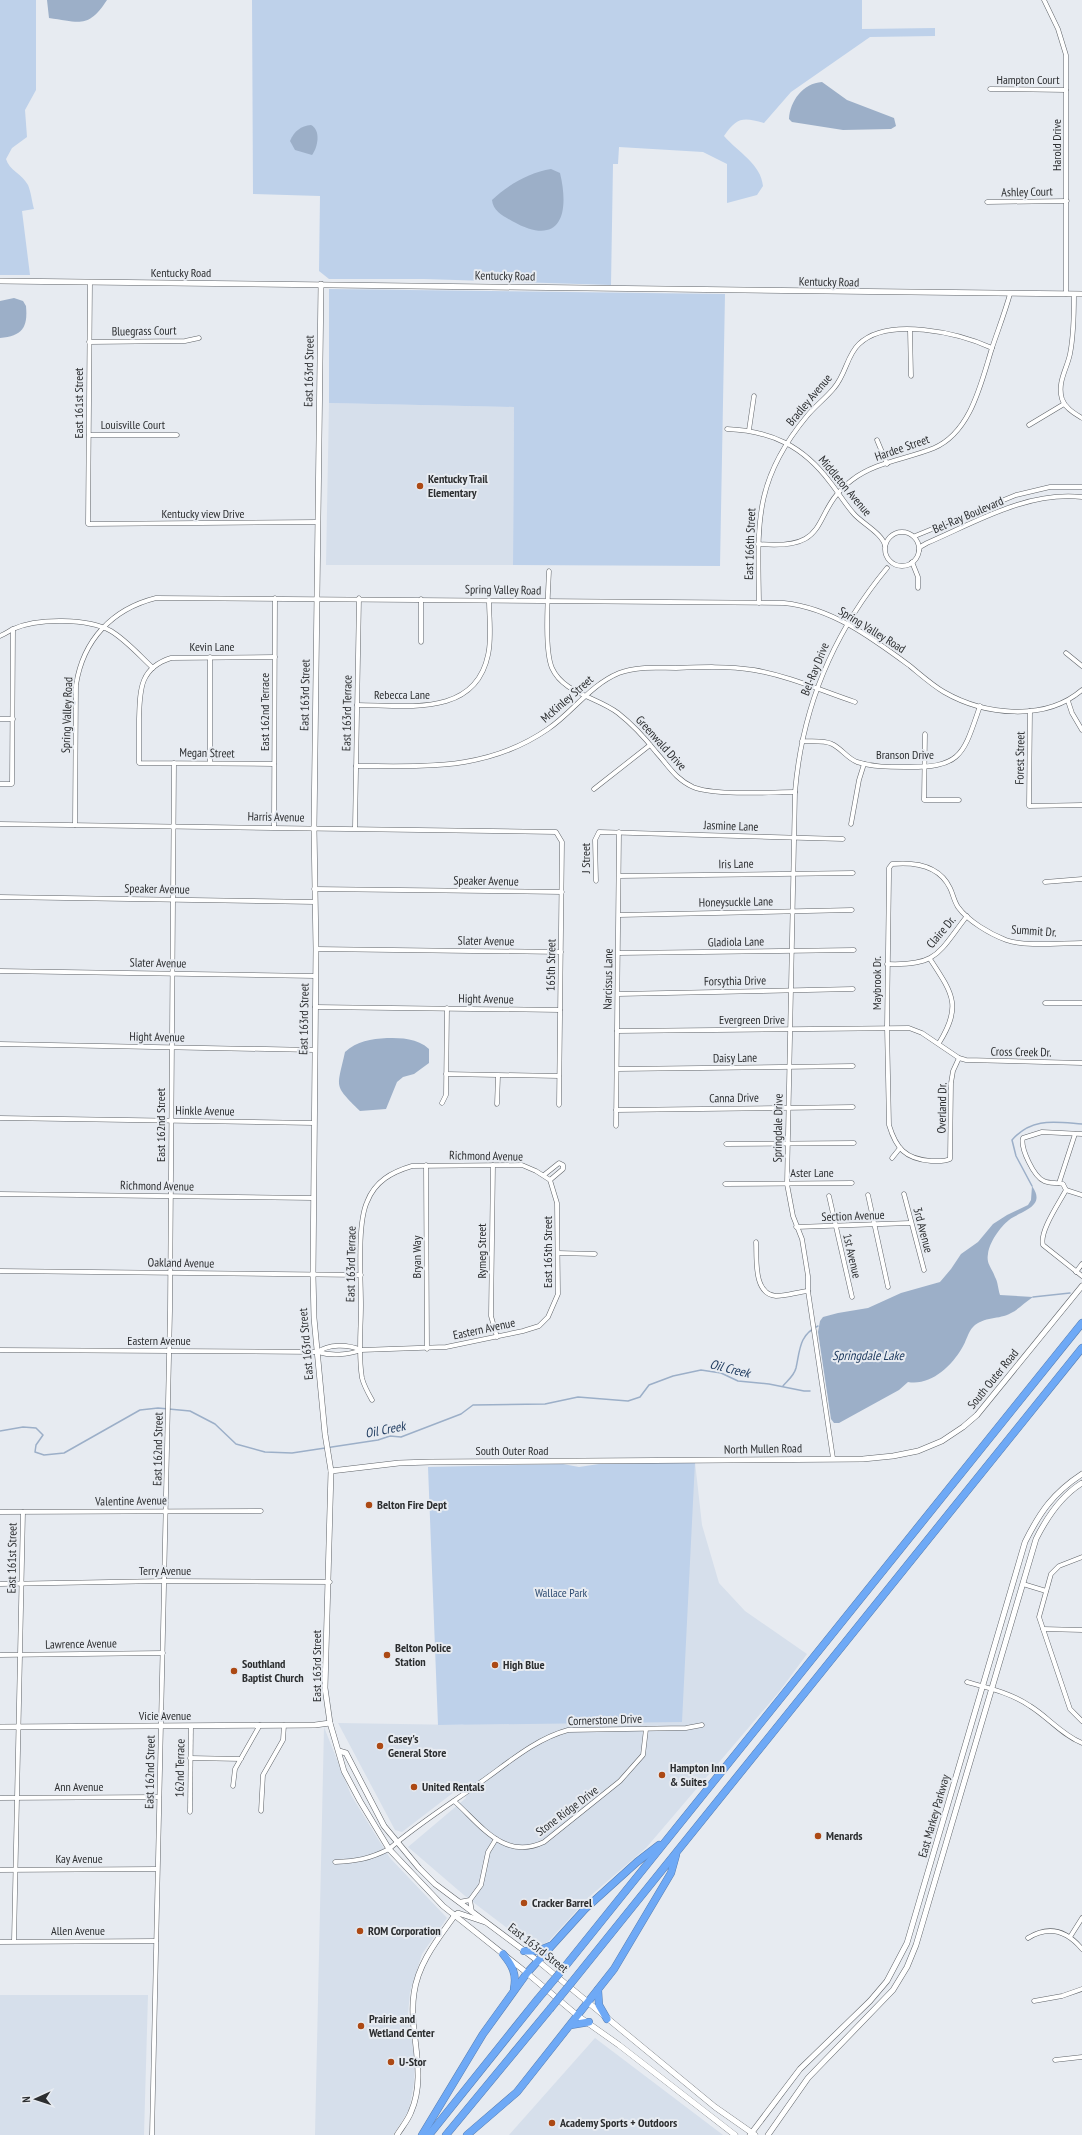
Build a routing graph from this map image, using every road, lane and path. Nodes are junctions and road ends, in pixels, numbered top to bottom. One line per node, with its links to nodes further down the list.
1 (1044, 0): 3 (street, Harold Drive)
2 (990, 89): 3 (street, Hampton Court)
3 (1066, 90): 4 (street, Harold Drive)
4 (1067, 201): 5 (street, Ashley Court); 10 (street, Harold Drive)
5 (987, 202)
6 (0, 281): 7 (street, Kentucky Road)
7 (90, 282): 8 (street, Kentucky Road); 15 (street, East 161st Street)
8 (321, 284): 9 (street, Kentucky Road); 34 (street, East 163rd Street)
9 (1010, 294): 10 (street, Kentucky Road); 16 (street, Hardee Street)
10 (1066, 294): 11 (street, Kentucky Road)
11 (1074, 294): 12 (street, Kentucky Road); 19 (street)
12 (1082, 294)
13 (910, 330): 16 (street, Bradley Avenue); 17 (street); 27 (street, Bradley Avenue)
14 (199, 338): 15 (street, Bluegrass Court)
15 (89, 342): 24 (street, East 161st Street)
16 (992, 348): 28 (street, Hardee Street)
17 (911, 376)
18 (754, 396): 23 (street)
19 (1064, 404): 20 (street); 21 (street)
20 (1082, 418)
21 (1029, 425)
22 (727, 429): 23 (street, Middleton Avenue)
23 (749, 430): 27 (street, Middleton Avenue)
24 (89, 435): 25 (street, Louisville Court); 35 (street, East 161st Street)
25 (177, 435)
26 (878, 440): 28 (street)
27 (788, 444): 31 (street, Middleton Avenue); 39 (street, East 166th Street)
28 (887, 464): 31 (street, Hardee Street)
29 (1082, 487): 30 (street, Bel-Ray Boulevard)
30 (1026, 492): 33 (street); 38 (street, Bel-Ray Boulevard)
31 (838, 493): 37 (street, Middleton Avenue); 39 (street, Hardee Street)
32 (1082, 497): 33 (street, Bel-Ray Boulevard)
33 (1028, 501): 41 (street, Bel-Ray Boulevard)
34 (318, 522): 35 (street, Kentucky view Drive); 49 (street, East 163rd Street)
35 (88, 524)
36 (893, 534): 37 (street, Bel-Ray Boulevard); 38 (street, Bel-Ray Boulevard); 40 (street)
37 (880, 536): 40 (street)
38 (915, 536): 41 (street)
39 (758, 544): 54 (street, East 166th Street)
40 (885, 546): 42 (street)
41 (919, 551): 43 (street, Bel-Ray Boulevard)
42 (887, 558): 44 (street); 45 (street)
43 (912, 562): 44 (street); 47 (street)
44 (897, 565): 45 (street)
45 (887, 568): 55 (street, Bel-Ray Drive)
46 (548, 571): 53 (street, Greenwald Drive)
47 (918, 588)
48 (275, 598): 49 (street, Spring Valley Road); 56 (street, Spring Valley Road); 62 (street, East 162nd Terrace)
49 (317, 598): 50 (street, Spring Valley Road); 95 (street, East 163rd Street)
50 (359, 598): 51 (street, Spring Valley Road); 70 (street, East 163rd Terrace)
51 (421, 599): 52 (street, Spring Valley Road); 59 (street)
52 (489, 600): 53 (street, Spring Valley Road); 70 (street, Rebecca Lane)
53 (548, 601): 54 (street, Spring Valley Road); 67 (street, Greenwald Drive)
54 (759, 603): 55 (street, Spring Valley Road)
55 (847, 624): 65 (street, Bel-Ray Drive); 71 (street, Spring Valley Road)
56 (102, 627): 57 (street); 64 (street); 92 (street, Spring Valley Road)
57 (13, 629): 58 (street); 74 (street)
58 (0, 636)
59 (421, 642)
60 (1066, 653): 63 (street)
61 (210, 657): 62 (street, Kevin Lane); 64 (street, Kevin Lane); 80 (street)
62 (275, 657): 81 (street, East 162nd Terrace)
63 (1082, 666)
64 (152, 668): 79 (street, Megan Street)
65 (817, 689): 67 (street, McKinley Street); 69 (street, McKinley Street); 77 (street, Bel-Ray Drive)
66 (1082, 690): 68 (street, Spring Valley Road)
67 (586, 696): 78 (street, Greenwald Drive); 83 (street, McKinley Street)
68 (1068, 701): 72 (street, Spring Valley Road); 75 (street)
69 (855, 702)
70 (357, 705): 83 (street, East 163rd Terrace)
71 (980, 706): 72 (street, Spring Valley Road); 84 (street, Branson Drive)
72 (1030, 711): 89 (street, Forest Street)
73 (0, 719): 74 (street)
74 (12, 719): 85 (street)
75 (1082, 730)
76 (924, 734): 84 (street)
77 (802, 742): 82 (street, Branson Drive); 87 (street, Bel-Ray Drive)
78 (650, 745): 86 (street); 87 (street, Greenwald Drive)
79 (174, 762): 80 (street, Megan Street); 93 (street, East 162nd Street)
80 (210, 763): 81 (street, Megan Street)
81 (274, 764): 94 (street, East 162nd Terrace)
82 (864, 764): 84 (street, Branson Drive); 91 (street)
83 (356, 766): 96 (street, East 163rd Terrace)
84 (925, 767): 88 (street)
85 (0, 784)
86 (594, 789)
87 (795, 792): 99 (street, Springdale Drive)
88 (959, 800)
89 (1082, 805)
90 (0, 824): 92 (street, Harris Avenue)
91 (852, 824)
92 (75, 825): 93 (street, Harris Avenue)
93 (174, 825): 94 (street, Harris Avenue); 110 (street, East 162nd Street)
94 (274, 826): 95 (street, Harris Avenue)
95 (314, 828): 96 (street, Harris Avenue); 107 (street, East 163rd Street)
96 (355, 828): 97 (street, Harris Avenue)
97 (551, 831): 108 (street, 165th Street)
98 (619, 832): 99 (street, Jasmine Lane); 103 (street, Narcissus Lane); 105 (street, J Street)
99 (794, 838): 100 (street, Jasmine Lane); 102 (street, Springdale Drive)
100 (843, 839)
101 (853, 873): 102 (street, Iris Lane)
102 (793, 874): 103 (street, Iris Lane); 113 (street, Springdale Drive)
103 (619, 876): 114 (street, Narcissus Lane)
104 (1082, 879): 106 (street)
105 (596, 881)
106 (1045, 882)
107 (314, 889): 108 (street, Speaker Avenue); 111 (street, East 163rd Street)
108 (562, 892): 120 (street, 165th Street)
109 (0, 897): 110 (street, Speaker Avenue)
110 (173, 899): 111 (street, Speaker Avenue); 125 (street, East 162nd Street)
111 (315, 902): 117 (street, East 163rd Street)
112 (852, 910): 113 (street, Honeysuckle Lane)
113 (793, 911): 114 (street, Honeysuckle Lane); 119 (street, Springdale Drive)
114 (619, 914): 121 (street, Narcissus Lane)
115 (967, 916): 116 (street, Summit Dr.); 122 (street, Claire Dr.); 123 (street, Maybrook Dr.)
116 (1082, 943)
117 (316, 949): 120 (street, Slater Avenue); 126 (street, East 163rd Street)
118 (854, 950): 119 (street, Gladiola Lane)
119 (792, 951): 121 (street, Gladiola Lane); 128 (street, Springdale Drive)
120 (561, 952): 134 (street, 165th Street)
121 (619, 953): 129 (street, Narcissus Lane)
122 (930, 960): 123 (street); 138 (street)
123 (888, 964): 135 (street, Maybrook Dr.)
124 (0, 971): 125 (street, Slater Avenue)
125 (172, 973): 126 (street, Slater Avenue); 140 (street, East 162nd Street)
126 (315, 976): 132 (street, East 163rd Street)
127 (853, 989): 128 (street, Forsythia Drive)
128 (791, 990): 129 (street, Forsythia Drive); 136 (street, Springdale Drive)
129 (618, 994): 137 (street, Narcissus Lane)
130 (1045, 1003): 131 (street)
131 (1082, 1003)
132 (314, 1006): 133 (street, Hight Avenue); 141 (street, East 163rd Street)
133 (447, 1008): 134 (street, Hight Avenue); 147 (street)
134 (560, 1010): 149 (street, 165th Street)
135 (887, 1027): 136 (street, Evergreen Drive); 138 (street, Evergreen Drive); 165 (street, Maybrook Dr.)
136 (790, 1030): 137 (street, Evergreen Drive); 145 (street, Springdale Drive)
137 (617, 1031): 146 (street, Narcissus Lane)
138 (938, 1043): 142 (street, Evergreen Drive)
139 (0, 1044): 140 (street, Hight Avenue)
140 (172, 1047): 141 (street, Hight Avenue); 157 (street, East 162nd Street)
141 (314, 1050): 158 (street, East 163rd Street)
142 (959, 1058): 143 (street, Cross Creek Dr.); 165 (street, Overland Dr.)
143 (1082, 1063)
144 (853, 1066): 145 (street, Daisy Lane)
145 (789, 1067): 146 (street, Daisy Lane); 153 (street, Springdale Drive)
146 (617, 1069): 155 (street, Narcissus Lane)
147 (446, 1074): 148 (street); 150 (street)
148 (498, 1076): 149 (street); 151 (street)
149 (560, 1076): 152 (street, 165th Street)
150 (442, 1103)
151 (497, 1104)
152 (559, 1105)
153 (788, 1107): 154 (street, Canna Drive); 155 (street, Canna Drive); 164 (street, Springdale Drive)
154 (853, 1107)
155 (616, 1110): 159 (street, Narcissus Lane)
156 (0, 1118): 157 (street, Hinkle Avenue)
157 (172, 1120): 158 (street, Hinkle Avenue); 180 (street, East 162nd Street)
158 (314, 1123): 182 (street, East 163rd Street)
159 (616, 1126)
160 (1075, 1134): 161 (street); 172 (street); 172 (street)
161 (1082, 1134)
162 (854, 1143): 164 (street)
163 (726, 1144): 164 (street)
164 (788, 1144): 174 (street, Springdale Drive)
165 (900, 1148): 166 (street)
166 (892, 1158)
167 (426, 1165): 168 (street, Richmond Avenue); 196 (street, East 163rd Terrace); 206 (street, Bryan Way)
168 (492, 1165): 169 (street, Richmond Avenue); 204 (street, Rymeg Street)
169 (544, 1175): 170 (street); 170 (street)
170 (550, 1180): 188 (street, East 165th Street)
171 (852, 1183): 174 (street, Aster Lane)
172 (1059, 1183): 175 (street)
173 (725, 1184): 174 (street, Aster Lane)
174 (787, 1184): 186 (street, Springdale Drive)
175 (1066, 1190): 178 (street); 193 (street)
176 (0, 1194): 180 (street, Richmond Avenue)
177 (904, 1194): 183 (street, 3rd Avenue)
178 (1082, 1194)
179 (868, 1195): 184 (street)
180 (171, 1196): 182 (street, Richmond Avenue); 194 (street, East 162nd Street)
181 (829, 1196): 185 (street, 1st Avenue)
182 (313, 1198): 195 (street, East 163rd Street)
183 (910, 1223): 184 (street, Section Avenue); 191 (street, 3rd Avenue)
184 (874, 1225): 185 (street, Section Avenue); 199 (street)
185 (835, 1226): 186 (street, Section Avenue); 201 (street, 1st Avenue)
186 (796, 1227): 200 (street, Springdale Drive)
187 (756, 1242): 200 (street)
188 (558, 1253): 189 (street); 203 (street, East 165th Street)
189 (595, 1254)
190 (1082, 1264): 193 (street)
191 (924, 1270)
192 (0, 1271): 194 (street, Oakland Avenue)
193 (1076, 1272): 197 (street)
194 (171, 1273): 195 (street, Oakland Avenue); 209 (street, East 162nd Street)
195 (312, 1275): 196 (street, Oakland Avenue); 210 (street, East 163rd Street)
196 (361, 1275): 208 (street, East 163rd Terrace)
197 (1082, 1276)
198 (1082, 1286): 212 (street, South Outer Road)
199 (888, 1287)
200 (808, 1291): 212 (street, Springdale Drive)
201 (852, 1297)
202 (1082, 1323): 258 (highway)
203 (539, 1326): 204 (street, Eastern Avenue)
204 (497, 1337): 206 (street, Eastern Avenue)
205 (1082, 1348): 261 (highway)
206 (427, 1349): 208 (street, Eastern Avenue)
207 (0, 1350): 209 (street, Eastern Avenue)
208 (361, 1350): 210 (street, Eastern Avenue); 210 (street, Eastern Avenue); 211 (street, East 163rd Terrace)
209 (169, 1352): 210 (street, Eastern Avenue); 217 (street, East 162nd Street)
210 (318, 1352): 214 (street, East 163rd Street)
211 (372, 1400)
212 (833, 1458): 213 (street, North Mullen Road)
213 (694, 1460): 214 (street, South Outer Road)
214 (331, 1471): 223 (street, East 163rd Street)
215 (1082, 1474): 234 (street, East Markey Parkway)
216 (1082, 1483): 226 (street, East Markey Parkway)
217 (166, 1510): 218 (street, Valentine Avenue); 220 (street, Valentine Avenue); 222 (street, East 162nd Street)
218 (261, 1511)
219 (0, 1512): 220 (street, Valentine Avenue)
220 (23, 1512): 224 (street, East 161st Street)
221 (1082, 1557): 227 (street)
222 (164, 1581): 223 (street, Terry Avenue); 224 (street, Terry Avenue); 230 (street, East 162nd Street)
223 (330, 1582): 237 (street, East 163rd Street)
224 (21, 1583): 225 (street, Terry Avenue); 232 (street, East 161st Street)
225 (0, 1584)
226 (1022, 1584): 227 (street); 235 (street, East Markey Parkway)
227 (1046, 1591): 228 (street)
228 (1043, 1629): 229 (street); 236 (street)
229 (1082, 1630)
230 (163, 1653): 232 (street, Lawrence Avenue); 241 (street, East 162nd Street)
231 (0, 1655): 232 (street, Lawrence Avenue)
232 (19, 1655): 244 (street, East 161st Street)
233 (967, 1682): 234 (street)
234 (982, 1686): 235 (street); 294 (street, East Markey Parkway)
235 (992, 1689): 246 (street); 302 (street, East Markey Parkway)
236 (1082, 1721)
237 (330, 1723): 239 (street, Vicie Avenue); 247 (street, East 163rd Street)
238 (260, 1725): 239 (street, Vicie Avenue); 242 (street, Vicie Avenue); 249 (street)
239 (284, 1725): 255 (street)
240 (702, 1725): 245 (street, Cornerstone Drive)
241 (161, 1726): 242 (street, Vicie Avenue); 244 (street, Vicie Avenue); 251 (street, East 162nd Street)
242 (191, 1726): 248 (street, 162nd Terrace)
243 (0, 1727): 244 (street, Vicie Avenue)
244 (18, 1727): 253 (street, East 161st Street)
245 (646, 1729): 254 (street, Cornerstone Drive); 257 (street, Stone Ridge Drive)
246 (1082, 1743)
247 (339, 1751): 259 (street, East 163rd Street); 260 (street, East 163rd Street)
248 (190, 1758): 249 (street); 256 (street, 162nd Terrace)
249 (241, 1759): 250 (street)
250 (233, 1786)
251 (159, 1797): 253 (street, Ann Avenue); 263 (street, East 162nd Street)
252 (0, 1798): 253 (street, Ann Avenue)
253 (17, 1798): 265 (street, East 161st Street)
254 (454, 1801): 257 (street, Stone Ridge Drive); 259 (street, Cornerstone Drive)
255 (261, 1811)
256 (190, 1812)
257 (496, 1839): 266 (street)
258 (668, 1839): 273 (highway); 298 (highway, bridge)
259 (397, 1842): 260 (street, Cornerstone Drive); 267 (street, East 163rd Street)
260 (389, 1849): 262 (street); 269 (street, East 163rd Street)
261 (677, 1851): 283 (highway); 299 (highway, bridge)
262 (335, 1862)
263 (157, 1869): 265 (street, Kay Avenue); 275 (street, East 162nd Street)
264 (0, 1870): 265 (street, Kay Avenue)
265 (15, 1870): 277 (street, East 161st Street)
266 (470, 1900): 267 (street); 268 (street)
267 (459, 1902): 268 (street, East 163rd Street)
268 (472, 1912): 271 (street, East 163rd Street)
269 (454, 1915): 271 (street); 280 (street, East 163rd Street); 296 (street)
270 (1082, 1918): 272 (street)
271 (486, 1922): 279 (street, East 163rd Street)
272 (1070, 1937): 274 (street); 278 (street)
273 (559, 1938): 279 (highway); 281 (highway)
274 (1028, 1938)
275 (156, 1941): 277 (street, Allen Avenue); 295 (street, East 162nd Street)
276 (0, 1942): 277 (street, Allen Avenue)
277 (14, 1942)
278 (1082, 1949)
279 (524, 1951): 281 (street, East 163rd Street)
280 (504, 1954): 282 (street, East 163rd Street); 285 (highway)
281 (538, 1961): 282 (highway); 287 (main road, East 163rd Street)
282 (527, 1972): 285 (highway); 288 (main road, East 163rd Street)
283 (598, 1989): 287 (highway); 289 (highway)
284 (1082, 1989): 286 (street)
285 (514, 1991): 297 (highway)
286 (1034, 2001)
287 (588, 2003): 288 (highway); 289 (main road, East 163rd Street)
288 (578, 2016): 290 (main road, East 163rd Street); 291 (highway)
289 (608, 2019): 294 (main road, East 163rd Street)
290 (589, 2022): 291 (highway); 301 (main road, East 163rd Street)
291 (571, 2025): 300 (highway)
292 (1082, 2057): 293 (street)
293 (1055, 2060)
294 (752, 2134)
295 (152, 2135)
296 (397, 2135)
297 (422, 2135)
298 (429, 2135)
299 (446, 2135)
300 (467, 2135)
301 (735, 2135)
302 (768, 2135)

